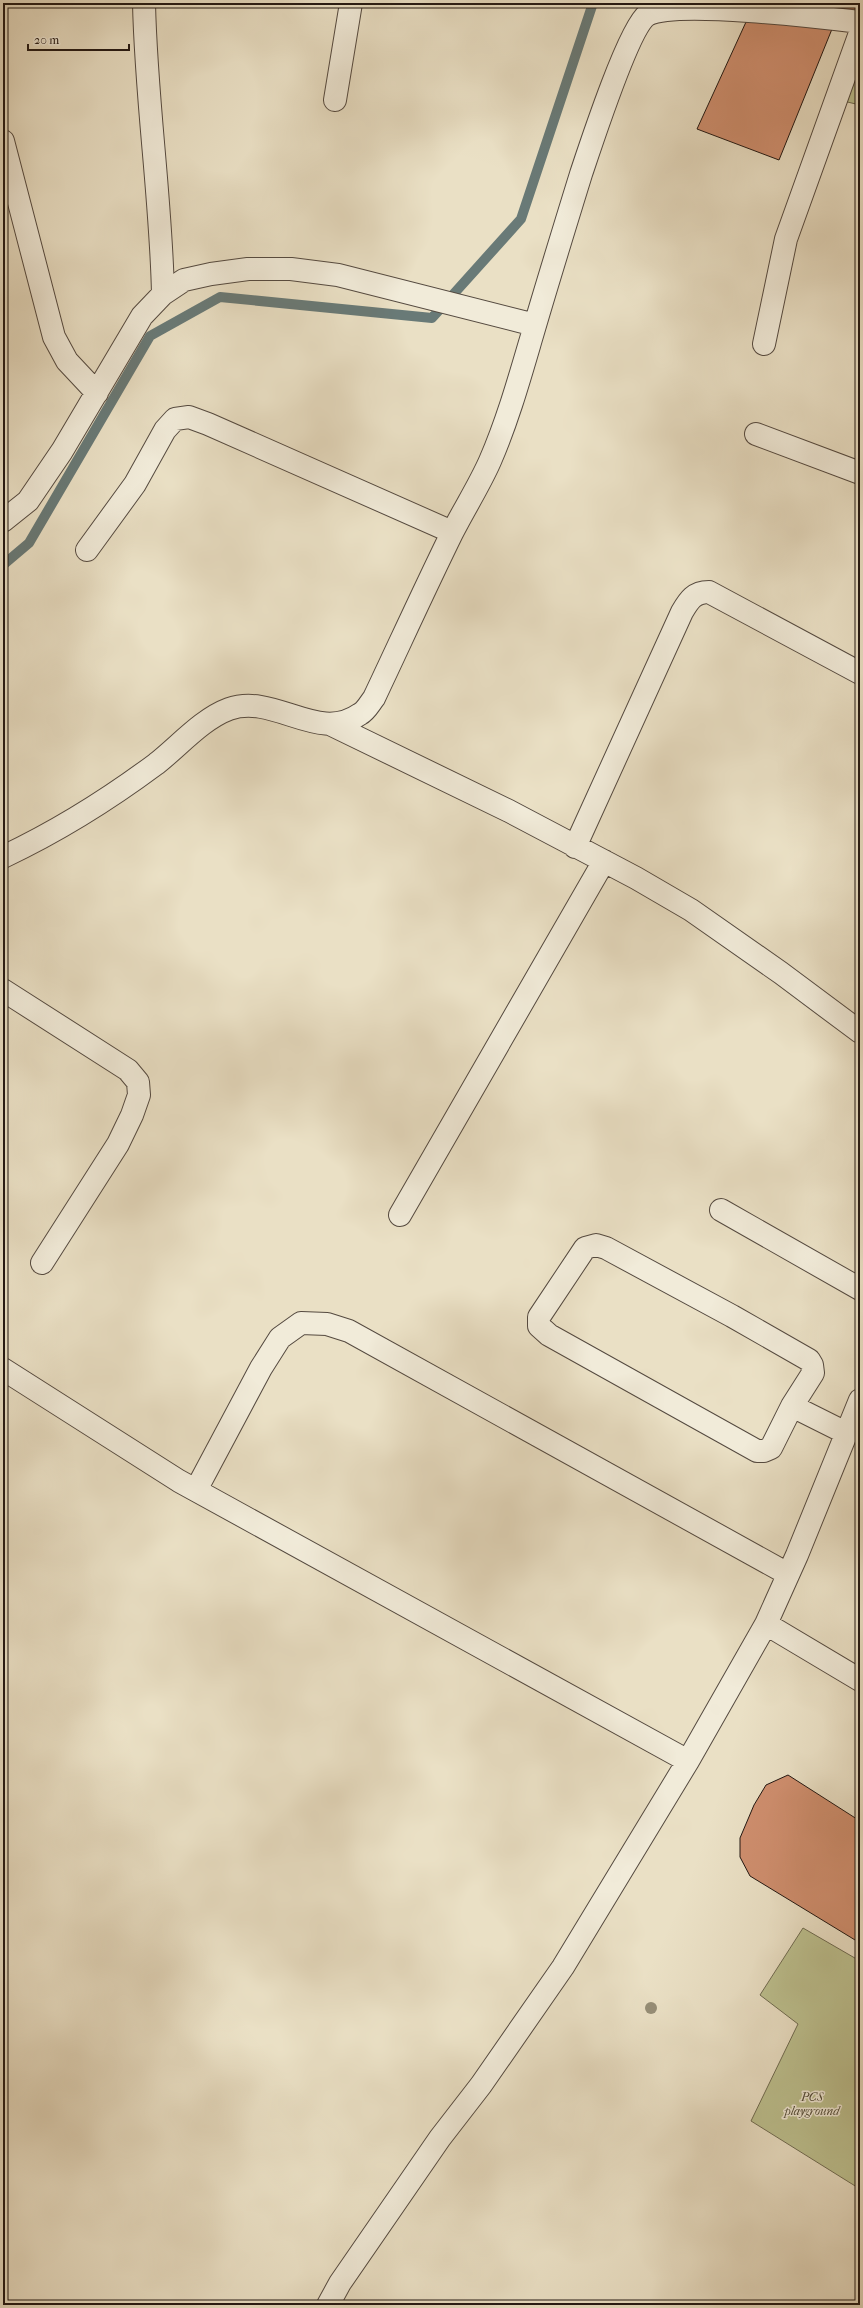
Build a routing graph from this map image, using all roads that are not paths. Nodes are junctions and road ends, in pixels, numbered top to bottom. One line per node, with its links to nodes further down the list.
1 (144, 3): 7 (street)
2 (351, 3): 5 (street)
3 (860, 22): 8 (street)
4 (860, 33): 9 (street)
5 (335, 100)
6 (3, 140): 10 (street)
7 (163, 294): 8 (street); 10 (street)
8 (535, 325): 14 (street)
9 (764, 344)
10 (97, 393): 13 (street)
11 (756, 434): 12 (street)
12 (860, 473)
13 (3, 521)
14 (452, 532): 15 (street); 17 (street)
15 (87, 550)
16 (860, 673): 18 (street)
17 (332, 726): 18 (street); 19 (street)
18 (574, 846): 20 (street)
19 (3, 857)
20 (604, 861): 22 (street); 24 (street)
21 (3, 990): 25 (street)
22 (860, 1032)
23 (721, 1210): 26 (street)
24 (400, 1215)
25 (42, 1263)
26 (860, 1289)
27 (3, 1369): 31 (street)
28 (860, 1400): 30 (street)
29 (792, 1406): 29 (street); 30 (street)
30 (846, 1433): 32 (street)
31 (196, 1490): 32 (street); 35 (street)
32 (788, 1574): 33 (street)
33 (766, 1624): 34 (street); 35 (street)
34 (860, 1680)
35 (688, 1761): 36 (street)
36 (328, 2305)

